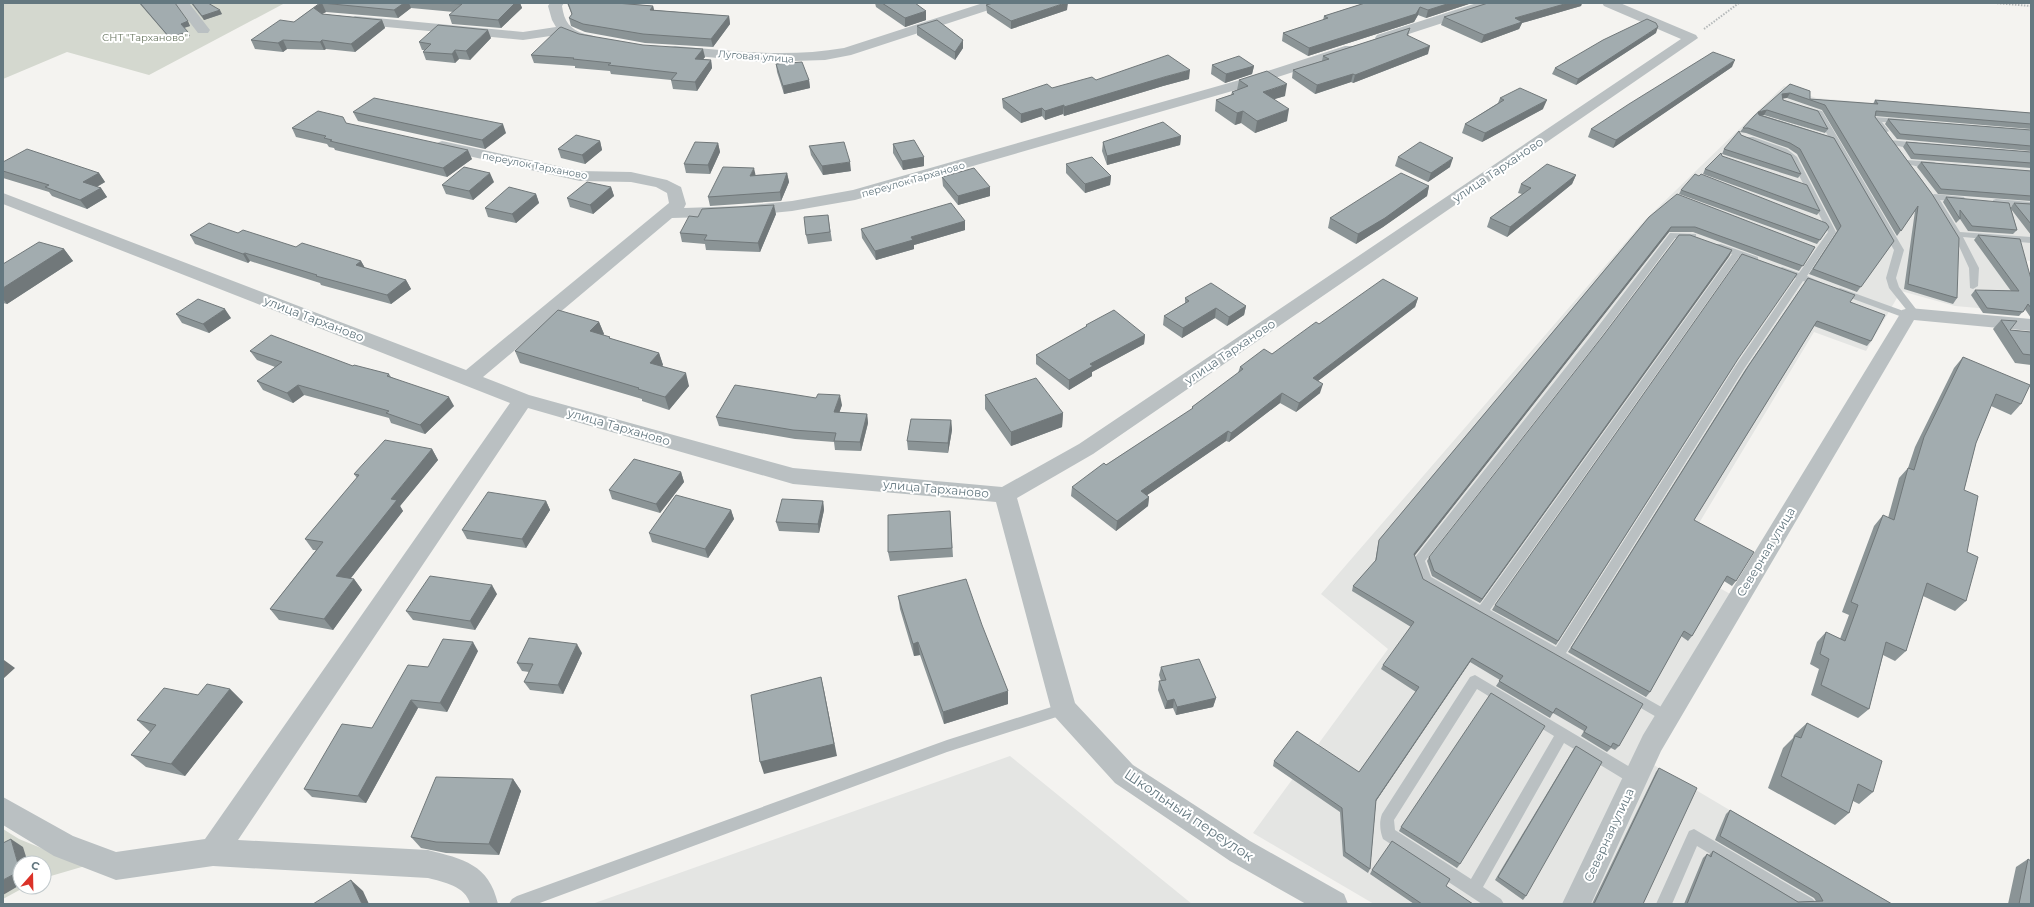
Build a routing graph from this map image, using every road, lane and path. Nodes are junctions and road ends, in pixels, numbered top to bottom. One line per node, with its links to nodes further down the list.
1 (182, 3): 10 (street)
2 (557, 3): 11 (street)
3 (996, 3): 14 (street, Луговая улица)
4 (1490, 3): 32 (street, переулок Тарханово)
5 (1609, 3): 12 (street)
6 (1739, 3): 12 (path)
7 (1994, 3): 8 (path)
8 (2031, 6)
9 (342, 19): 11 (street)
10 (203, 30)
11 (565, 30): 13 (street)
12 (1691, 38): 44 (street, улица Тарханово)
13 (604, 41)
14 (661, 49)
15 (1798, 105): 19 (lane)
16 (1915, 122): 21 (lane)
17 (1742, 136): 27 (lane)
18 (1821, 137): 19 (lane)
19 (1836, 141): 40 (lane)
20 (425, 142): 32 (street, переулок Тарханово)
21 (1894, 142): 22 (lane); 23 (lane)
22 (1932, 146)
23 (1905, 157): 24 (lane); 25 (lane)
24 (1947, 166)
25 (1917, 174)
26 (1794, 182): 27 (lane)
27 (1808, 186): 34 (lane)
28 (3, 198): 42 (street, улица Тарханово)
29 (1972, 200): 35 (lane)
30 (1986, 201): 31 (lane)
31 (2031, 205)
32 (667, 213): 42 (street)
33 (1813, 219): 34 (lane)
34 (1828, 224): 38 (lane)
35 (1957, 234): 36 (lane); 39 (lane)
36 (2031, 240)
37 (1737, 253): 38 (lane); 45 (lane); 45 (lane)
38 (1801, 277): 40 (lane); 46 (lane)
39 (1973, 286)
40 (1912, 315): 41 (street); 48 (street, Северная улица)
41 (2031, 325)
42 (468, 379): 43 (street, улица Тарханово)
43 (523, 400): 44 (street, улица Тарханово); 52 (street)
44 (1005, 496): 47 (street, Школьный переулок)
45 (1482, 612): 46 (lane)
46 (1558, 655): 48 (lane)
47 (1064, 709): 55 (lane); 56 (street, Школьный переулок)
48 (1667, 717): 50 (street, Северная улица)
49 (1562, 734): 50 (lane); 53 (lane); 53 (lane)
50 (1636, 778): 58 (street, Северная улица)
51 (3, 810): 52 (street)
52 (213, 852): 54 (street)
53 (1473, 889): 57 (lane)
54 (484, 904)
55 (517, 904)
56 (1334, 904)
57 (1496, 904)
58 (1576, 904)
59 (1664, 904): 60 (lane)
60 (1808, 904)

